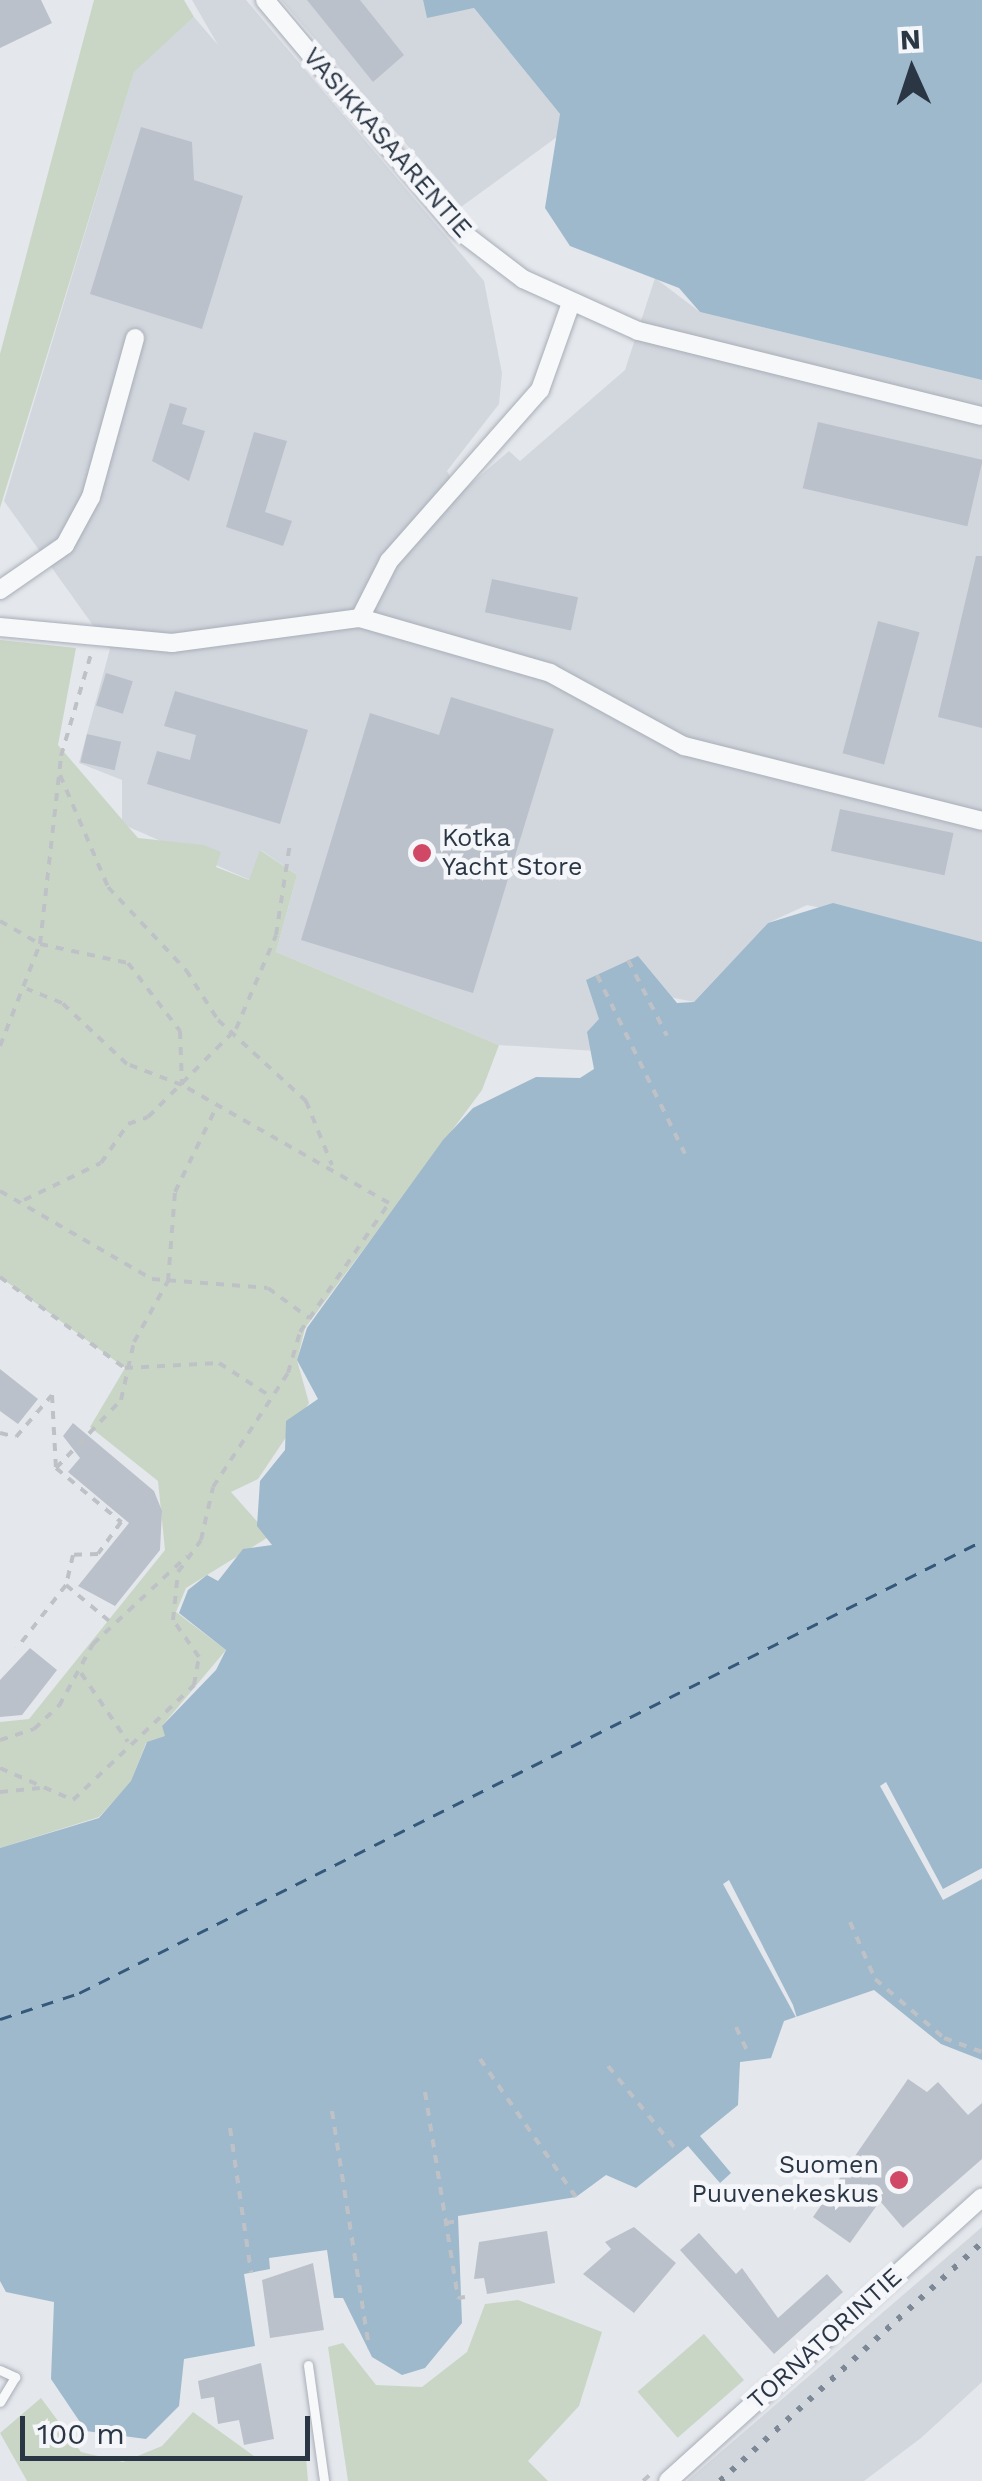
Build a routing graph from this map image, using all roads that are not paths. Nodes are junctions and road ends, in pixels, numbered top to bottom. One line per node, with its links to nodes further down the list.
1 (266, 0): 2 (street, VASIKKASAARENTIE)
2 (570, 303): 4 (street, VASIKKASAARENTIE); 6 (street)
3 (134, 338): 5 (street)
4 (982, 416)
5 (0, 590)
6 (360, 618): 7 (street); 8 (street)
7 (0, 626)
8 (982, 821)
9 (982, 2196): 14 (street, TORNATORINTIE)
10 (308, 2365): 13 (lane)
11 (0, 2370): 12 (lane)
12 (0, 2402)
13 (324, 2481)
14 (668, 2481)

